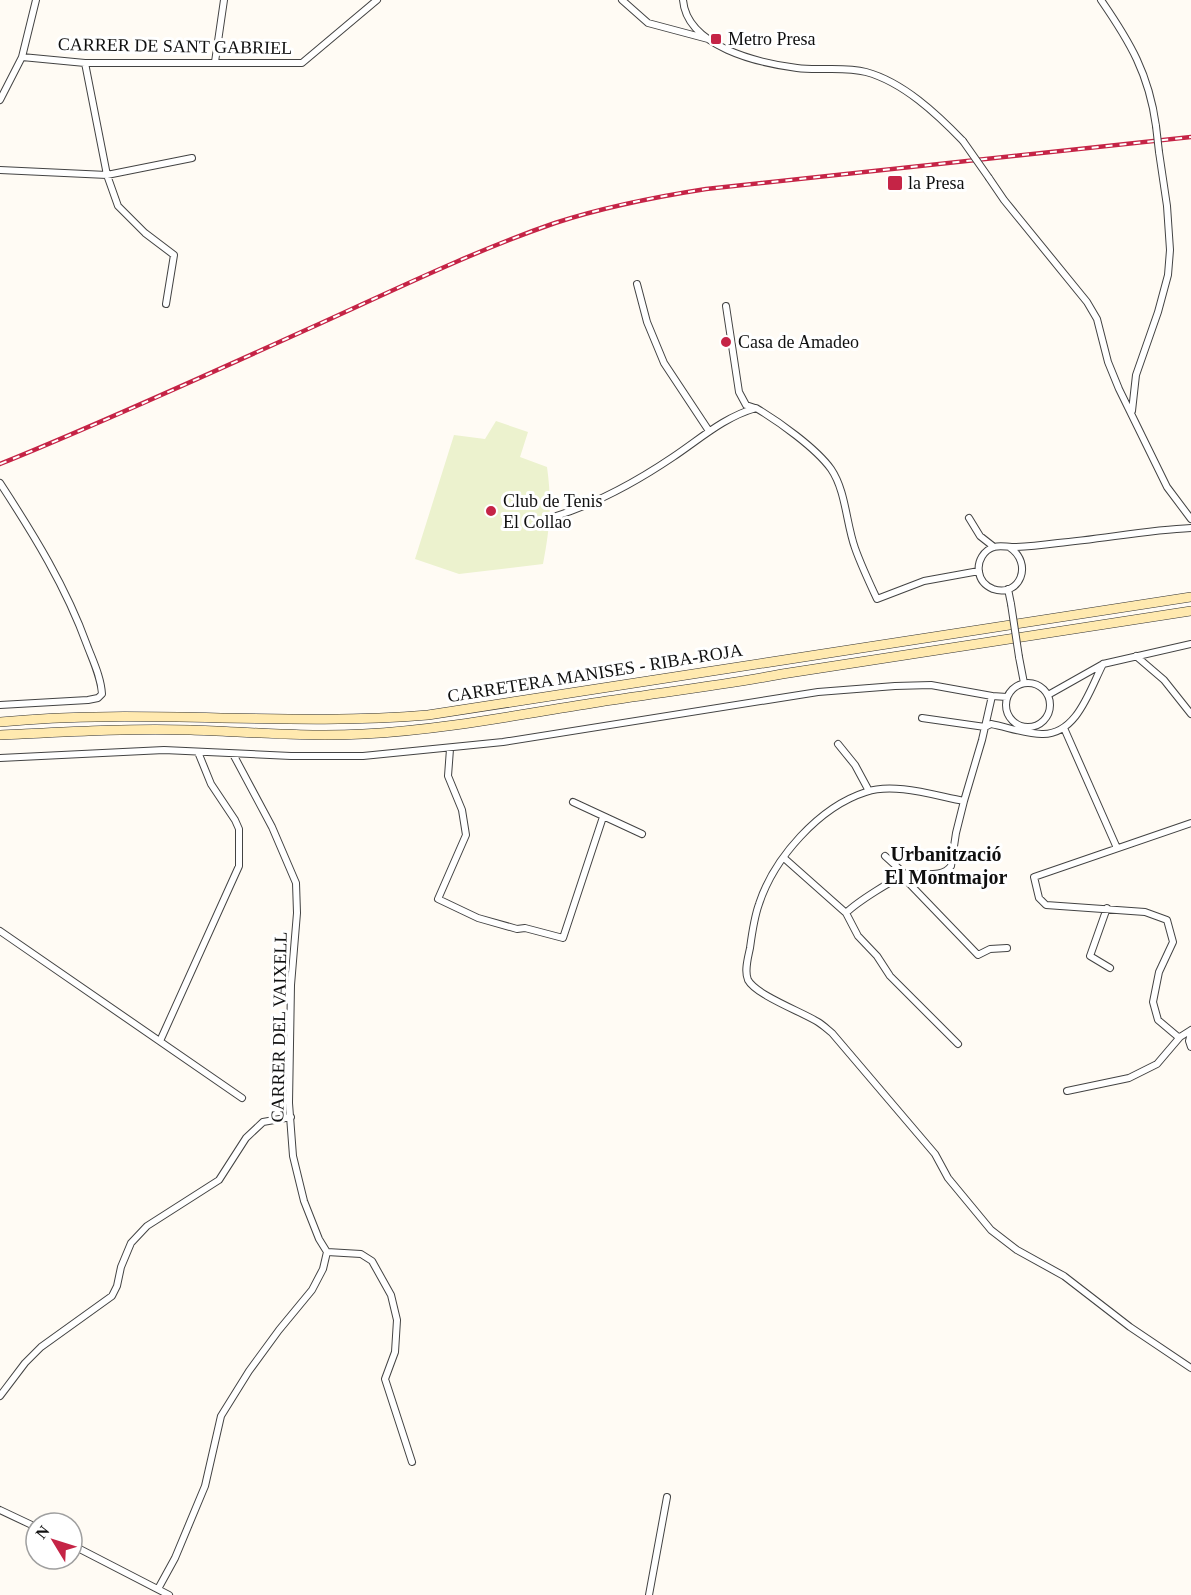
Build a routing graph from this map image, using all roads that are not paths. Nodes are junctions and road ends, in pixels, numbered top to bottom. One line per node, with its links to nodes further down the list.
1 (36, 0): 8 (street)
2 (224, 0): 10 (street)
3 (377, 0): 10 (street, CARRER DE SANT GABRIEL)
4 (622, 0): 7 (street)
5 (683, 0): 7 (street)
6 (1101, 0): 19 (street, bridge)
7 (711, 40): 19 (street, bridge)
8 (22, 57): 9 (street, CARRER DE SANT GABRIEL); 11 (street)
9 (85, 63): 10 (street, CARRER DE SANT GABRIEL); 14 (street)
10 (216, 63)
11 (0, 99)
12 (192, 158): 14 (street)
13 (0, 170): 14 (street)
14 (107, 175): 16 (street)
15 (637, 284): 20 (street)
16 (166, 304)
17 (726, 306): 18 (street)
18 (756, 408): 20 (street); 28 (street)
19 (1132, 412): 24 (street)
20 (709, 431): 22 (street)
21 (0, 483): 39 (street)
22 (553, 517)
23 (969, 518): 26 (street)
24 (1191, 519)
25 (1191, 528): 27 (street)
26 (994, 547): 27 (street); 28 (street)
27 (1009, 548): 29 (street)
28 (979, 572): 29 (street)
29 (1008, 589): 35 (street, bridge)
30 (1191, 597): 42 (main road, CARRETERA MANISES - RIBA-ROJA)
31 (1191, 611): 45 (main road, CARRETERA MANISES - RIBA-ROJA)
32 (1191, 644): 33 (street)
33 (1136, 657): 34 (street); 40 (street)
34 (1103, 664): 36 (street); 44 (street)
35 (1024, 683): 36 (street); 38 (street)
36 (1048, 694): 38 (street)
37 (992, 696): 38 (street); 43 (street); 47 (street)
38 (1007, 697)
39 (0, 705)
40 (1191, 714)
41 (922, 718): 43 (street)
42 (0, 722)
43 (985, 727): 44 (street); 52 (street)
44 (1064, 728): 57 (street)
45 (0, 735)
46 (838, 744): 51 (street)
47 (450, 748): 49 (street); 54 (street)
48 (198, 752): 49 (street); 50 (street); 68 (street)
49 (233, 754): 73 (street, CARRER DEL VAIXELL)
50 (0, 758)
51 (869, 791): 52 (street); 59 (street)
52 (964, 801): 60 (street)
53 (573, 802): 54 (street)
54 (603, 817): 56 (street)
55 (1191, 823): 57 (street)
56 (642, 834)
57 (1117, 848): 61 (street)
58 (885, 856): 60 (street)
59 (784, 858): 62 (street); 75 (street)
60 (904, 876): 62 (street); 64 (street)
61 (1107, 908): 65 (street); 67 (street)
62 (846, 913): 69 (street)
63 (0, 932): 68 (street)
64 (1007, 948)
65 (1110, 968)
66 (1191, 1032): 67 (street); 70 (street)
67 (1180, 1037): 71 (street)
68 (160, 1041): 72 (street)
69 (958, 1044)
70 (1191, 1047)
71 (1067, 1090)
72 (242, 1098)
73 (291, 1118): 74 (street, CARRER DEL VAIXELL); 76 (street)
74 (327, 1252): 77 (street); 82 (street)
75 (1191, 1368)
76 (0, 1396)
77 (412, 1462)
78 (667, 1497): 84 (street)
79 (0, 1510): 80 (street)
80 (24, 1521)
81 (84, 1551): 82 (street)
82 (158, 1589): 83 (street)
83 (169, 1595)
84 (649, 1595)

